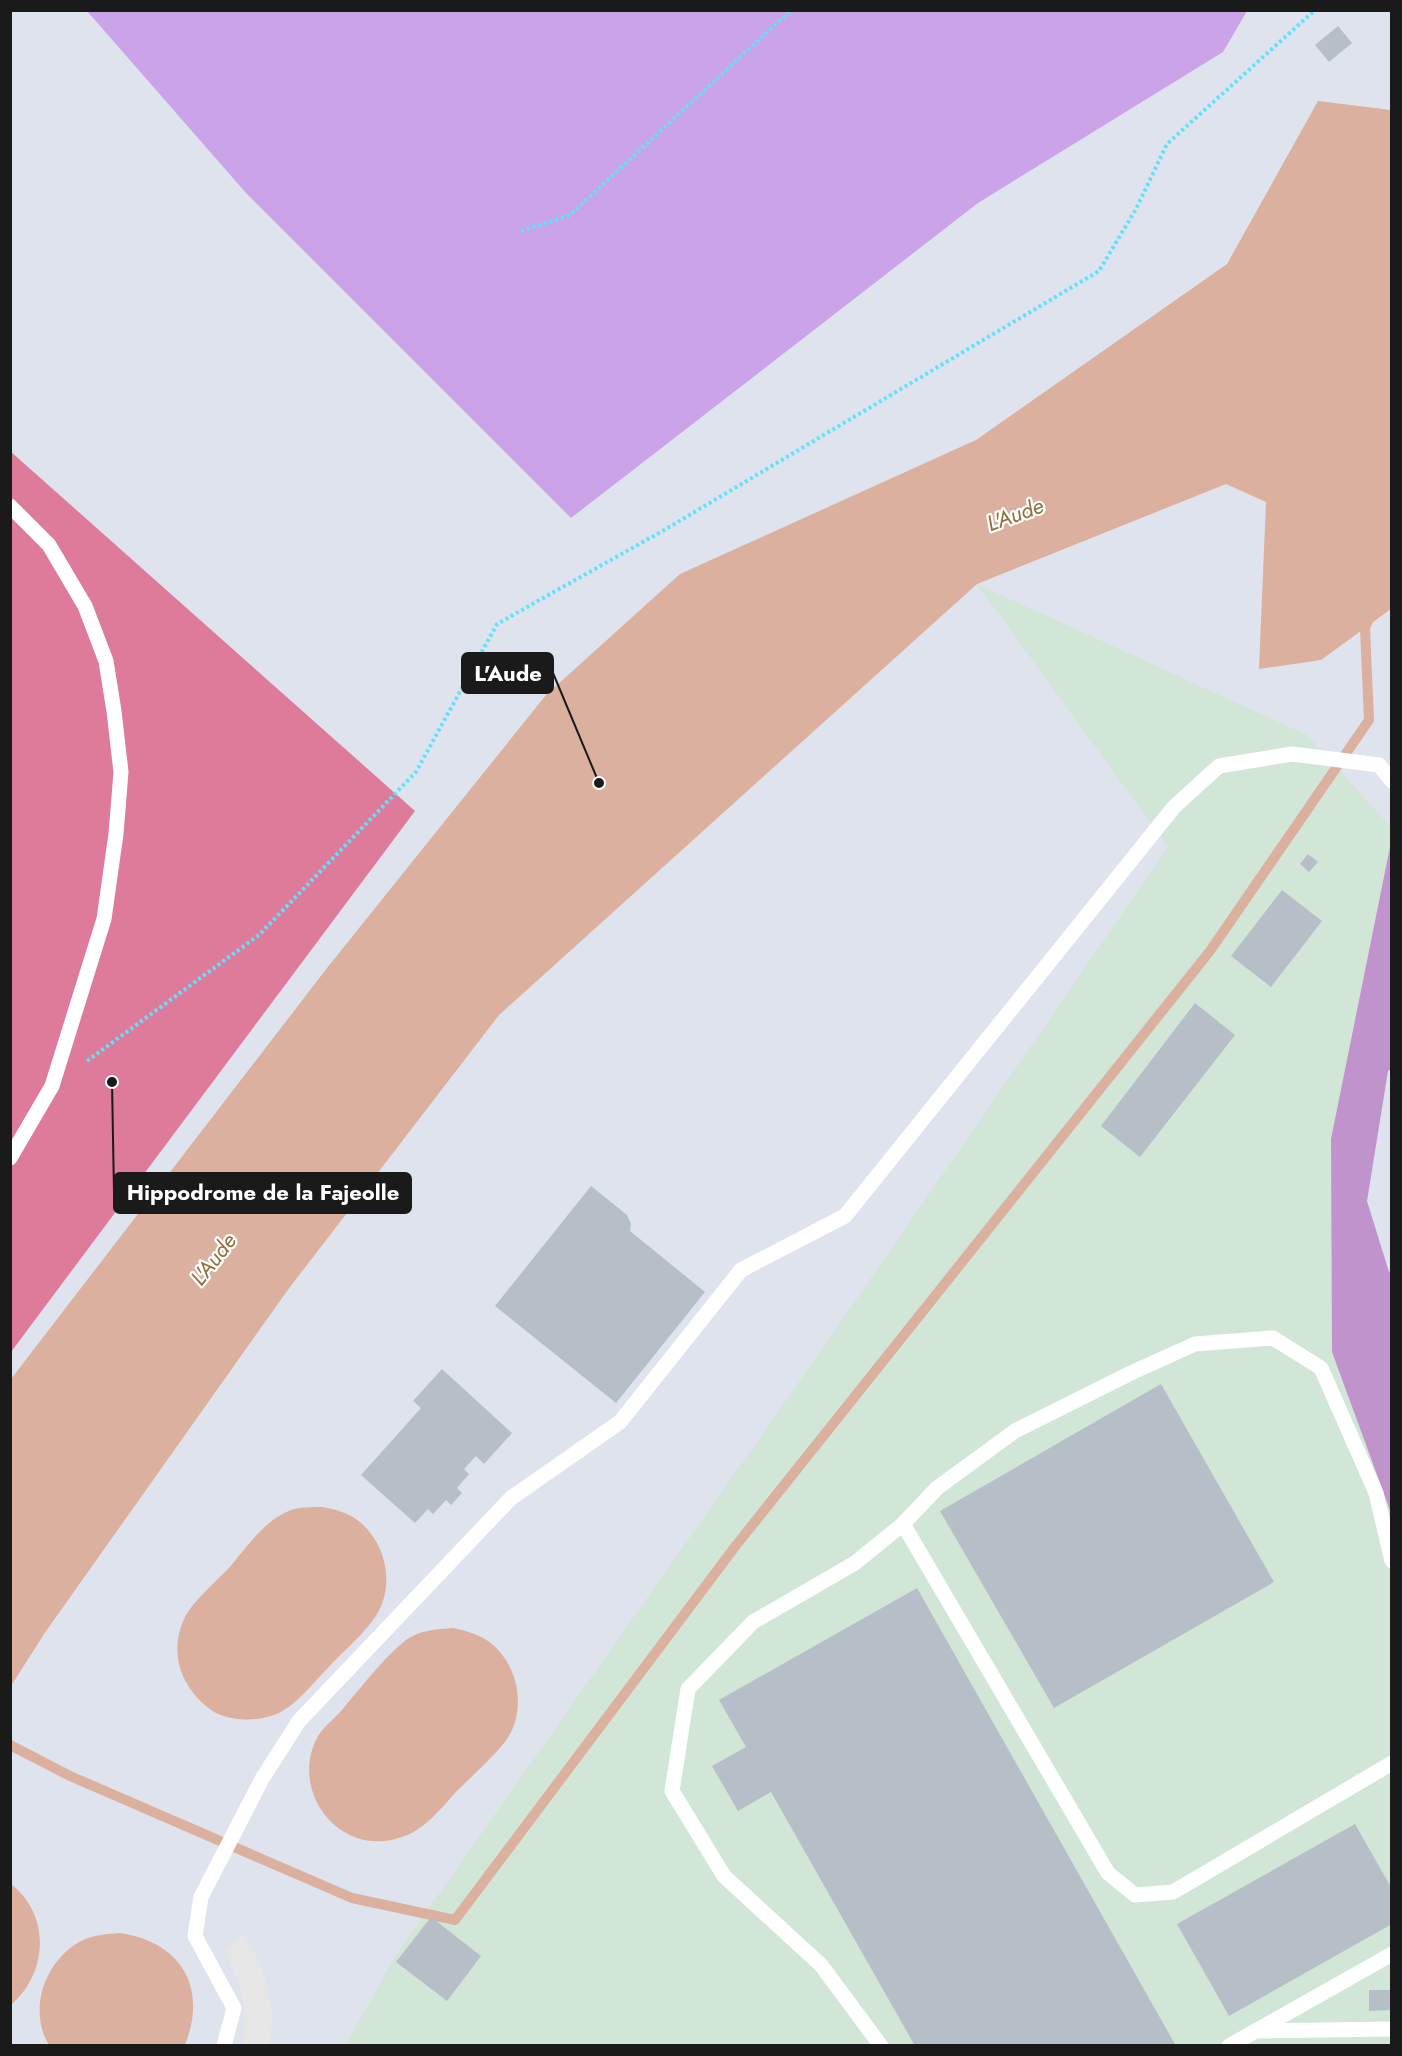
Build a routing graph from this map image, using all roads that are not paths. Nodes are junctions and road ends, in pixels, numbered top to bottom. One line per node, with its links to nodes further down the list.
1 (10, 506): 3 (lane)
2 (1392, 781): 10 (lane)
3 (10, 1158)
4 (903, 1524): 5 (lane); 6 (lane); 11 (lane)
5 (1392, 1562)
6 (1392, 1763)
7 (1392, 1954): 9 (lane)
8 (1392, 2029): 9 (lane)
9 (1255, 2031): 12 (lane)
10 (224, 2046)
11 (881, 2046)
12 (1229, 2046)

